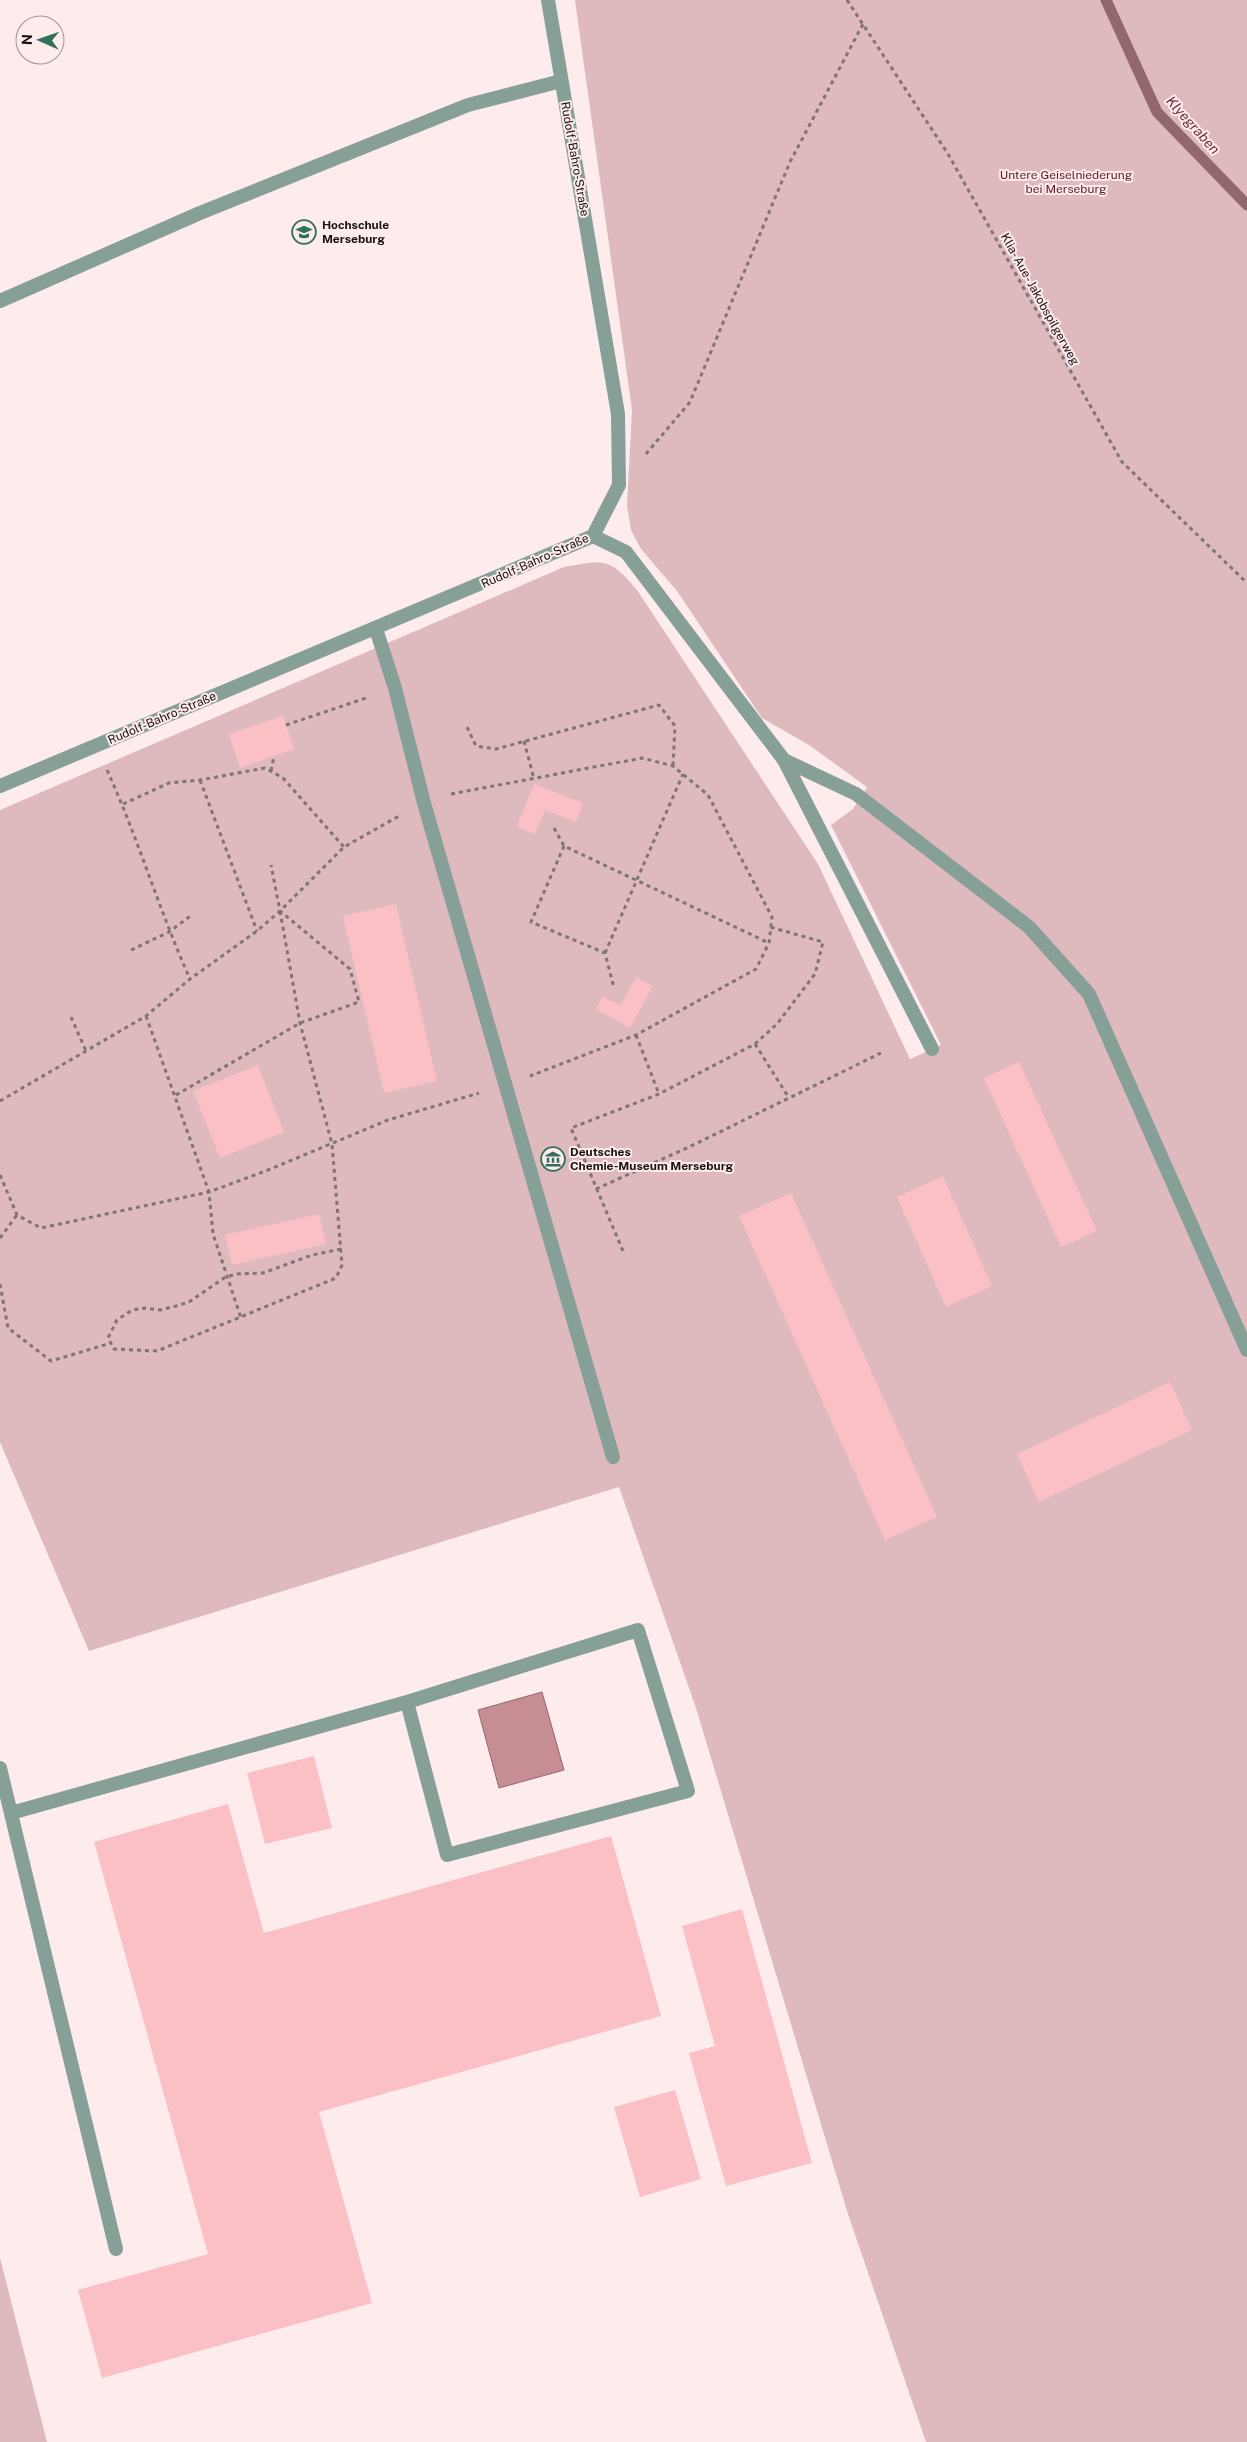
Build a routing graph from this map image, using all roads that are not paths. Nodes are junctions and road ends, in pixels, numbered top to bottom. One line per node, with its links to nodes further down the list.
1 (548, 0): 2 (street, Rudolf-Bahro-Straße)
2 (562, 81): 3 (street); 4 (street, Rudolf-Bahro-Straße)
3 (0, 300)
4 (593, 536): 5 (street, Rudolf-Bahro-Straße); 6 (street)
5 (376, 629): 7 (street, Rudolf-Bahro-Straße); 10 (street)
6 (784, 760): 8 (street); 9 (street)
7 (0, 786)
8 (932, 1050)
9 (1247, 1350)
10 (613, 1457)
11 (407, 1702): 11 (street); 13 (street)
12 (0, 1768): 13 (street)
13 (11, 1813): 14 (street)
14 (116, 2249)

